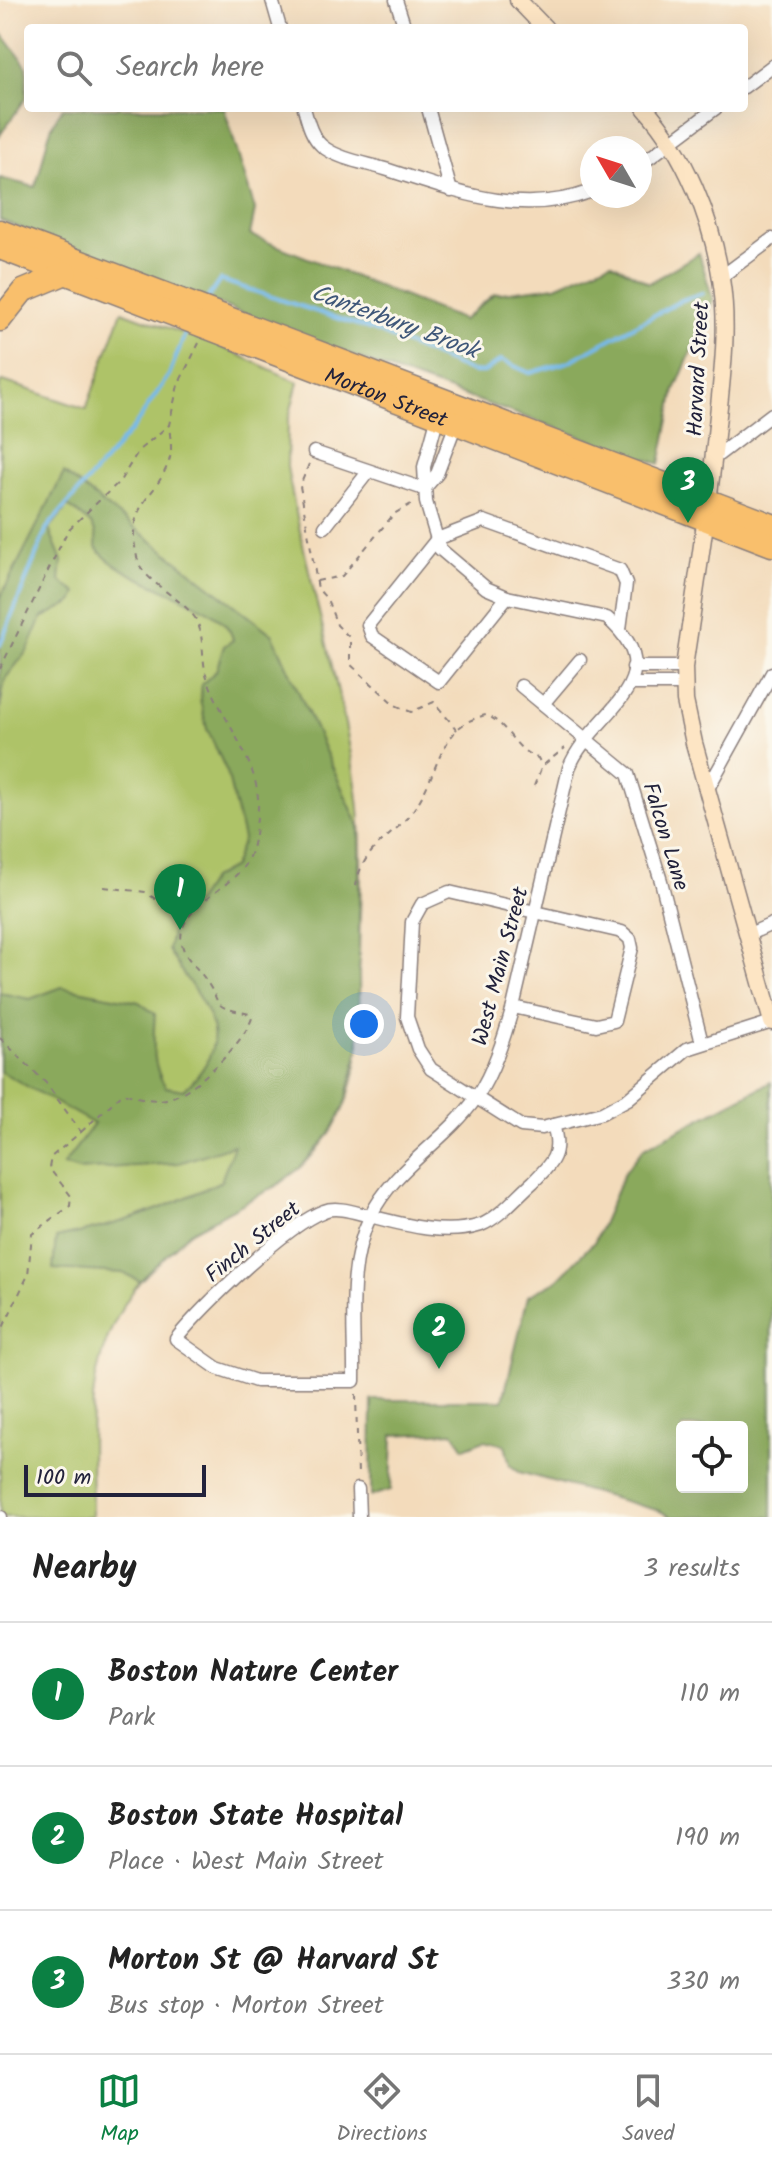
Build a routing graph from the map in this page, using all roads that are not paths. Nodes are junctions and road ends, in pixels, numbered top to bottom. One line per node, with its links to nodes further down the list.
1 (272, 0): 4 (street)
2 (396, 0): 5 (street)
3 (518, 0): 6 (main road)
4 (279, 24)
5 (404, 24)
6 (541, 24)
7 (772, 66): 8 (street)
8 (748, 84)
9 (305, 112): 15 (street)
10 (429, 112): 15 (street)
11 (648, 112): 13 (main road, Harvard Street)
12 (711, 112): 13 (street)
13 (671, 142): 14 (street); 21 (main road, Harvard Street)
14 (652, 156)
15 (451, 191): 16 (street)
16 (580, 194)
17 (0, 231): 23 (highway, Morton Street)
18 (772, 239): 21 (street)
19 (0, 248): 20 (highway, Morton Street)
20 (66, 273): 22 (highway); 23 (highway, Morton Street)
21 (721, 277): 26 (main road, Harvard Street)
22 (0, 320)
23 (450, 410): 28 (street); 28 (street); 29 (highway, Morton Street)
24 (772, 414): 26 (street)
25 (314, 452): 27 (street)
26 (713, 459): 29 (main road, Harvard Street)
27 (368, 472): 28 (street); 31 (street)
28 (425, 496): 32 (street)
29 (707, 509): 30 (highway, Morton Street); 33 (highway, Morton Street); 38 (main road, Harvard Street)
30 (772, 525)
31 (325, 527)
32 (437, 539): 34 (street); 34 (street); 35 (street)
33 (772, 545)
34 (507, 597): 35 (street)
35 (620, 629): 37 (street)
36 (580, 660): 43 (street)
37 (633, 667): 38 (street); 40 (street)
38 (684, 667): 41 (main road, Harvard Street)
39 (772, 673): 45 (street)
40 (633, 684): 41 (street); 44 (street, West Main Street)
41 (685, 684): 45 (main road, Harvard Street)
42 (521, 686): 43 (street, Falcon Lane)
43 (543, 704): 44 (street, Falcon Lane)
44 (579, 736): 46 (street, West Main Street); 51 (street, Falcon Lane)
45 (707, 790): 48 (main road, Harvard Street)
46 (534, 913): 49 (street, West Main Street); 49 (street); 52 (street)
47 (772, 924): 48 (street)
48 (747, 935): 50 (main road, Harvard Street)
49 (513, 1007): 52 (street, West Main Street)
50 (772, 1022): 51 (street)
51 (702, 1043): 53 (street)
52 (475, 1098): 53 (street); 54 (street, West Main Street)
53 (553, 1125): 54 (street, Finch Street)
54 (370, 1216): 55 (street, West Main Street); 55 (street, Finch Street)
55 (355, 1386)
56 (358, 1489): 57 (street)
57 (359, 1517)

